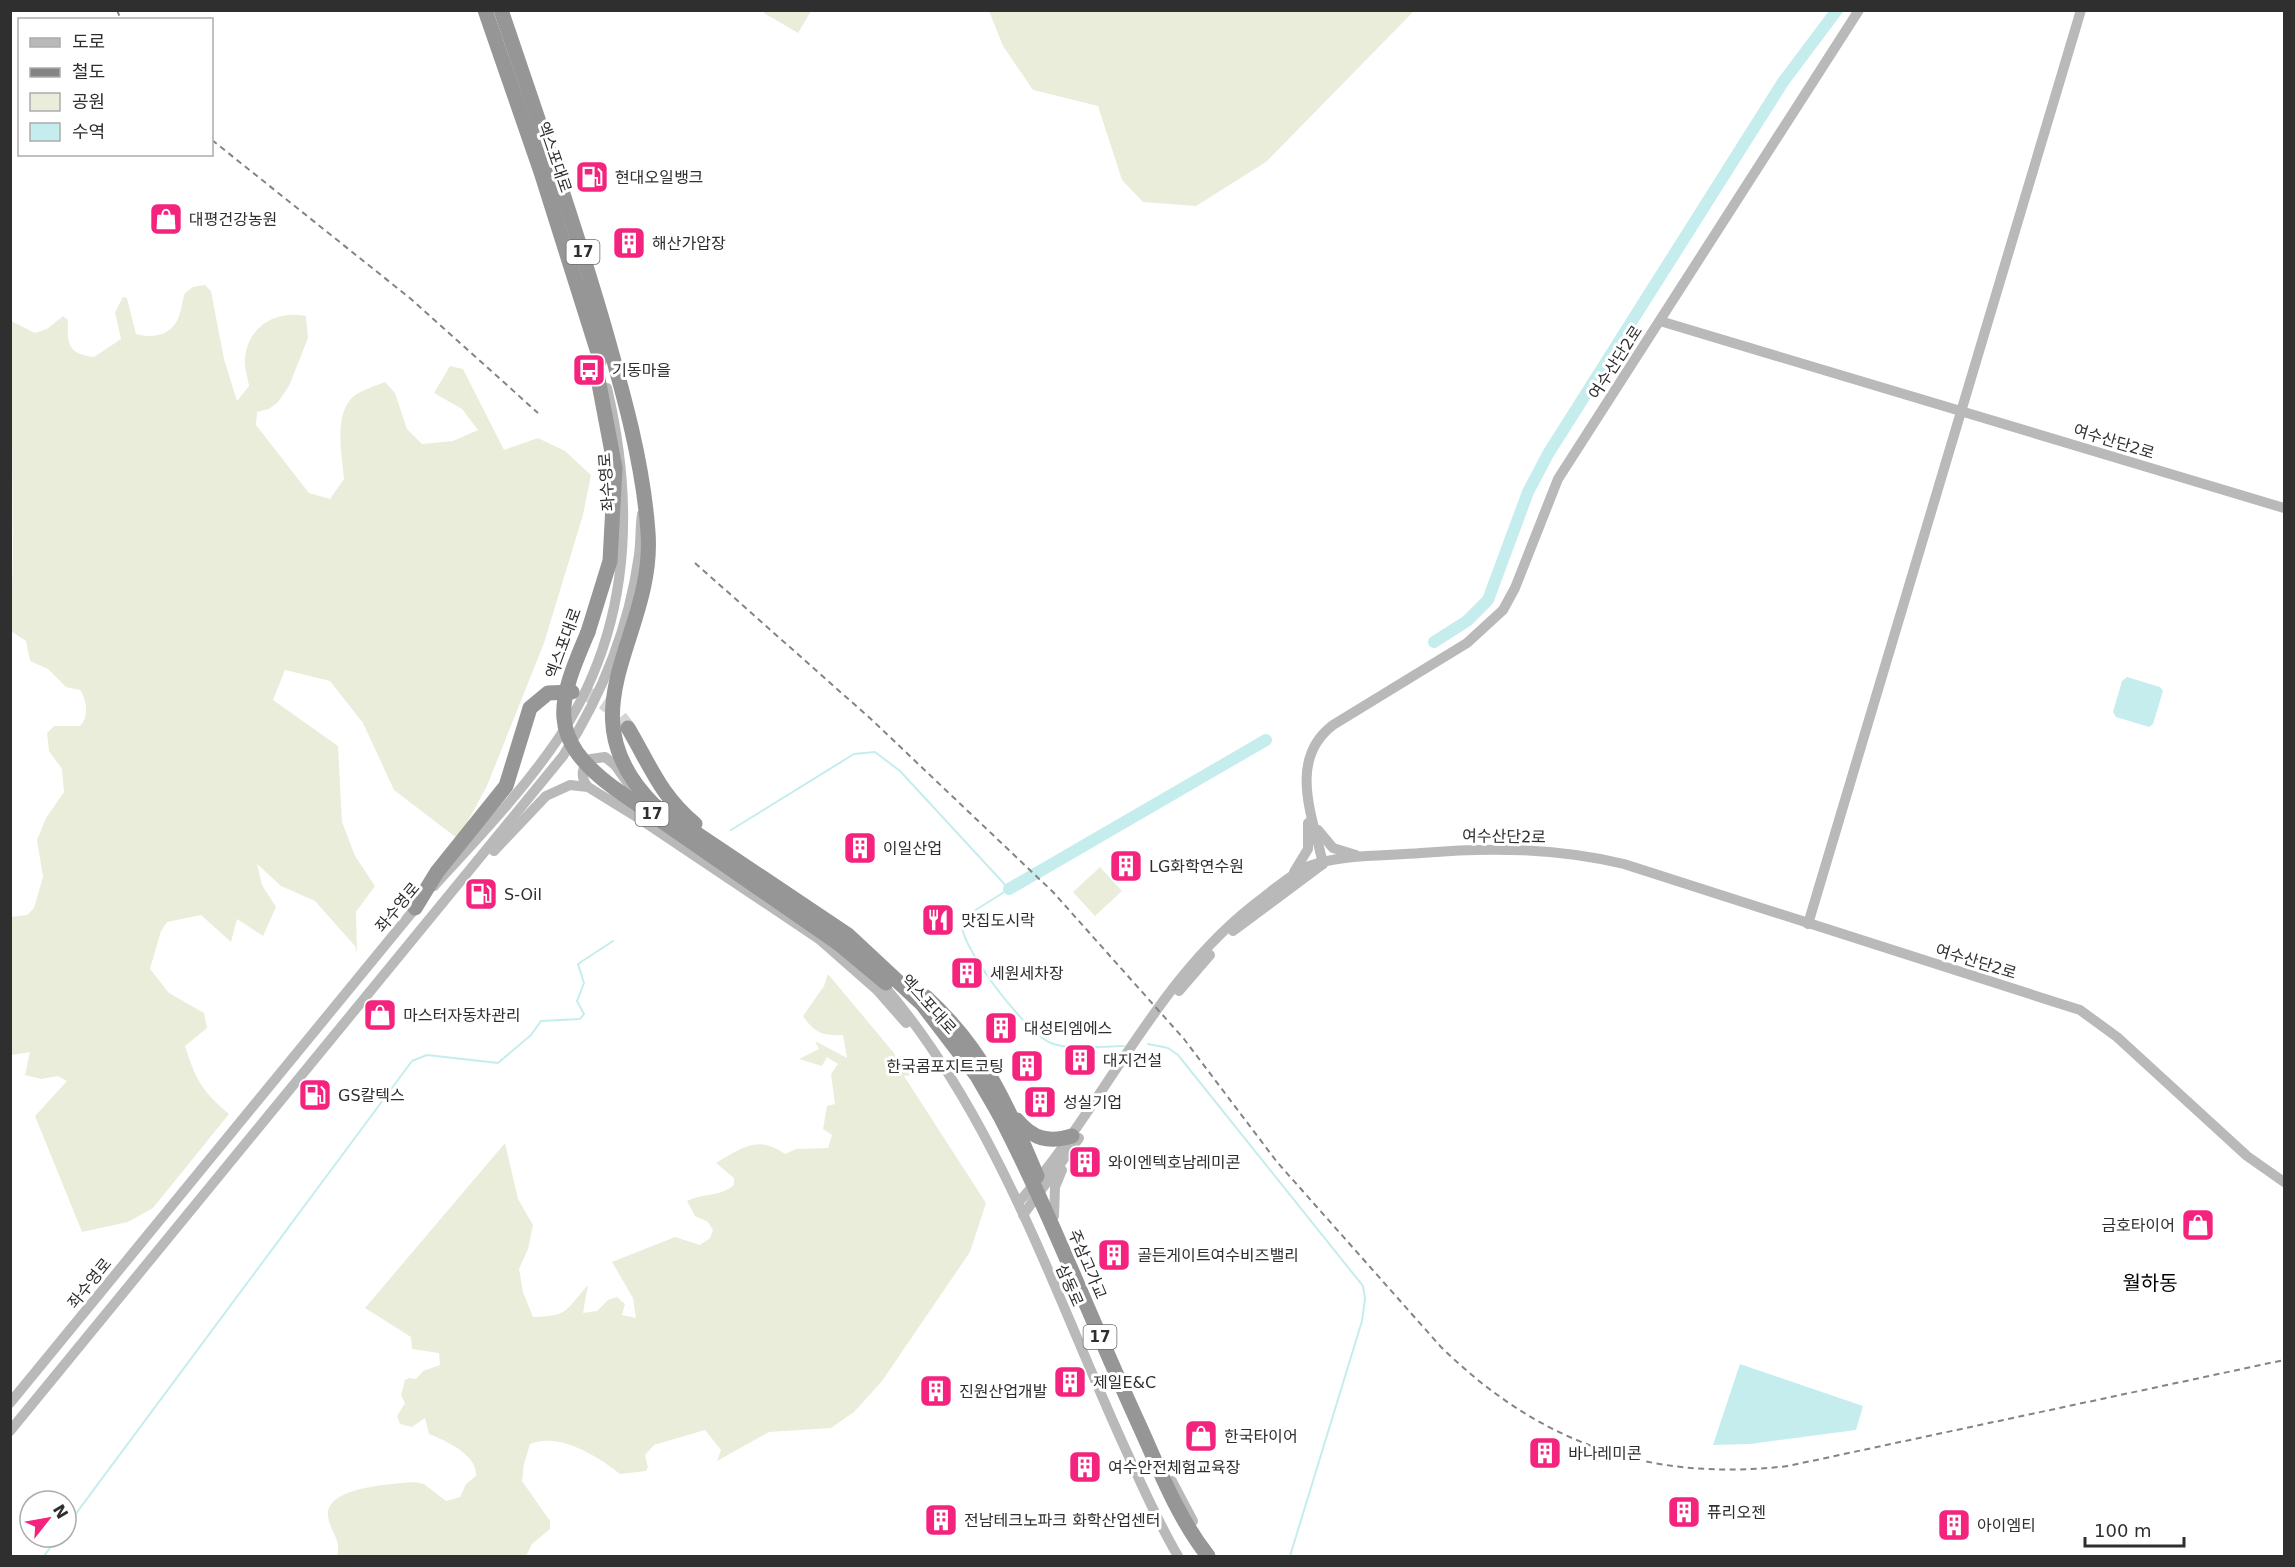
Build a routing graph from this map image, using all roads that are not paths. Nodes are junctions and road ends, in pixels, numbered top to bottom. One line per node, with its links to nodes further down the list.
1 (485, 10): 6 (highway, 엑스포대로 / 17)
2 (501, 10): 8 (highway, 엑스포대로 / 17)
3 (1859, 10): 5 (street, 여수산단2로)
4 (2081, 10): 7 (street)
5 (1659, 321): 7 (street, 여수산단2로); 13 (street, 여수산단2로)
6 (600, 359): 21 (street, 좌수영로); 23 (highway, 엑스포대로 / 17, bridge)
7 (1962, 411): 9 (street, 여수산단2로); 22 (street)
8 (643, 498): 14 (highway, 엑스포대로 / 17); 19 (street, 좌수영로)
9 (2284, 508)
10 (572, 692): 21 (highway)
11 (628, 728): 16 (highway)
12 (588, 787): 14 (street); 19 (street); 25 (street)
13 (1309, 802): 15 (street, 여수산단2로); 20 (street)
14 (654, 805): 16 (highway, 엑스포대로 / 17)
15 (1315, 826): 17 (street); 18 (street, 여수산단2로)
16 (737, 858): 23 (highway, 엑스포대로 / 17)
17 (1368, 858): 18 (street, 여수산단2로); 22 (street, 여수산단2로)
18 (1323, 864): 20 (street); 27 (street)
19 (466, 874): 36 (street, 좌수영로)
20 (1290, 878): 27 (street)
21 (415, 908): 33 (street, 좌수영로)
22 (1808, 924): 28 (street, 여수산단2로)
23 (843, 939): 24 (highway, 엑스포대로 / 17); 26 (highway, 엑스포대로 / 17)
24 (869, 969): 25 (street); 26 (highway, 엑스포대로 / 17)
25 (941, 1064): 30 (street, 삼동로)
26 (999, 1113): 27 (highway); 29 (highway); 38 (highway, 주삼고가교 / 17, bridge); 41 (highway, 주삼고가교 / 17)
27 (1075, 1138): 29 (street); 32 (street)
28 (2284, 1182)
29 (1040, 1184): 30 (street); 31 (street); 32 (street, 삼동로)
30 (1019, 1202): 31 (street, 삼동로)
31 (1023, 1215): 37 (street, 삼동로)
32 (1054, 1216): 38 (street, 삼동로)
33 (26, 1385): 34 (street); 35 (street, 좌수영로)
34 (10, 1394)
35 (10, 1403)
36 (10, 1431)
37 (1163, 1531): 39 (street); 40 (street, 삼동로)
38 (1211, 1554)
39 (1167, 1557)
40 (1178, 1557)
41 (1196, 1557)

